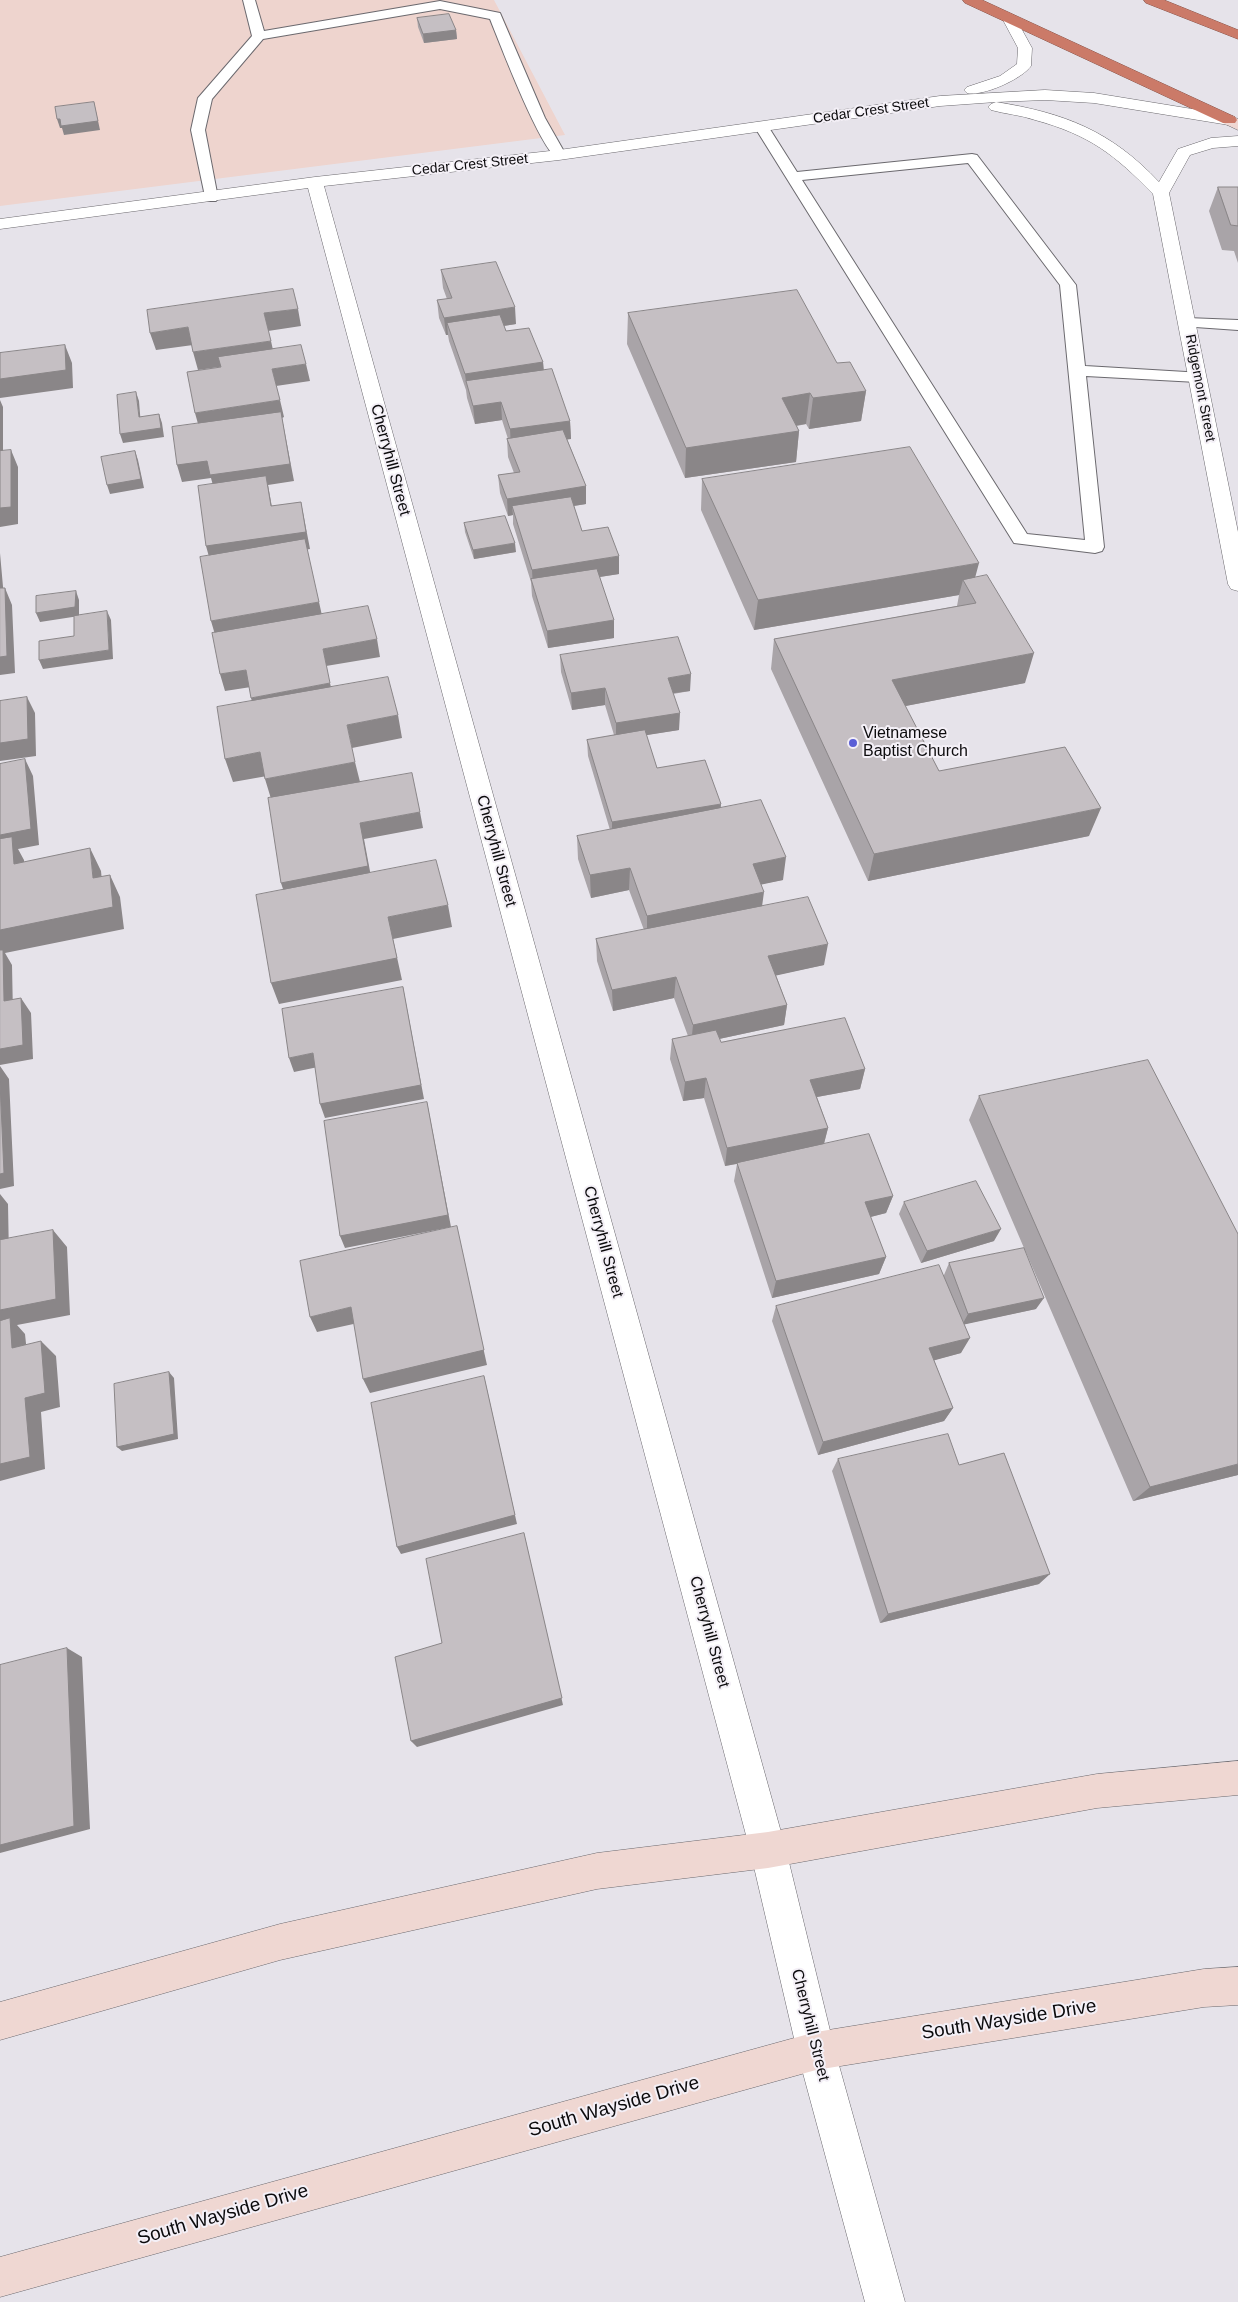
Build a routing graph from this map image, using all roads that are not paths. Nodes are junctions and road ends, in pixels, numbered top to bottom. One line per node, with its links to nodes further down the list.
1 (249, 0): 6 (lane)
2 (970, 0): 4 (highway)
3 (1151, 0): 5 (highway)
4 (1010, 20): 7 (street, Cedar Crest Street); 8 (highway)
5 (1238, 35)
6 (259, 36): 11 (lane); 15 (lane)
7 (940, 101): 8 (street, Cedar Crest Street); 9 (street, Cedar Crest Street); 14 (street)
8 (1233, 123)
9 (761, 126): 11 (street, Cedar Crest Street); 12 (lane)
10 (1238, 141): 14 (street)
11 (559, 155): 13 (street, Cedar Crest Street)
12 (792, 177): 19 (lane); 19 (lane)
13 (315, 182): 15 (street, Cedar Crest Street); 23 (street, Cherryhill Street)
14 (1161, 193): 17 (street, Ridgemont Street)
15 (212, 198): 16 (street, Cedar Crest Street)
16 (0, 224)
17 (1187, 323): 18 (lane); 20 (street, Ridgemont Street)
18 (1238, 325)
19 (1077, 371): 20 (lane)
20 (1197, 377): 21 (street, Ridgemont Street)
21 (1238, 584)
22 (1238, 1778): 23 (main road)
23 (768, 1850): 25 (main road); 26 (street, Cherryhill Street)
24 (1238, 1986): 26 (main road, South Wayside Drive)
25 (0, 2022)
26 (816, 2051): 27 (main road, South Wayside Drive); 28 (street, Cherryhill Street)
27 (0, 2277)
28 (885, 2302)

